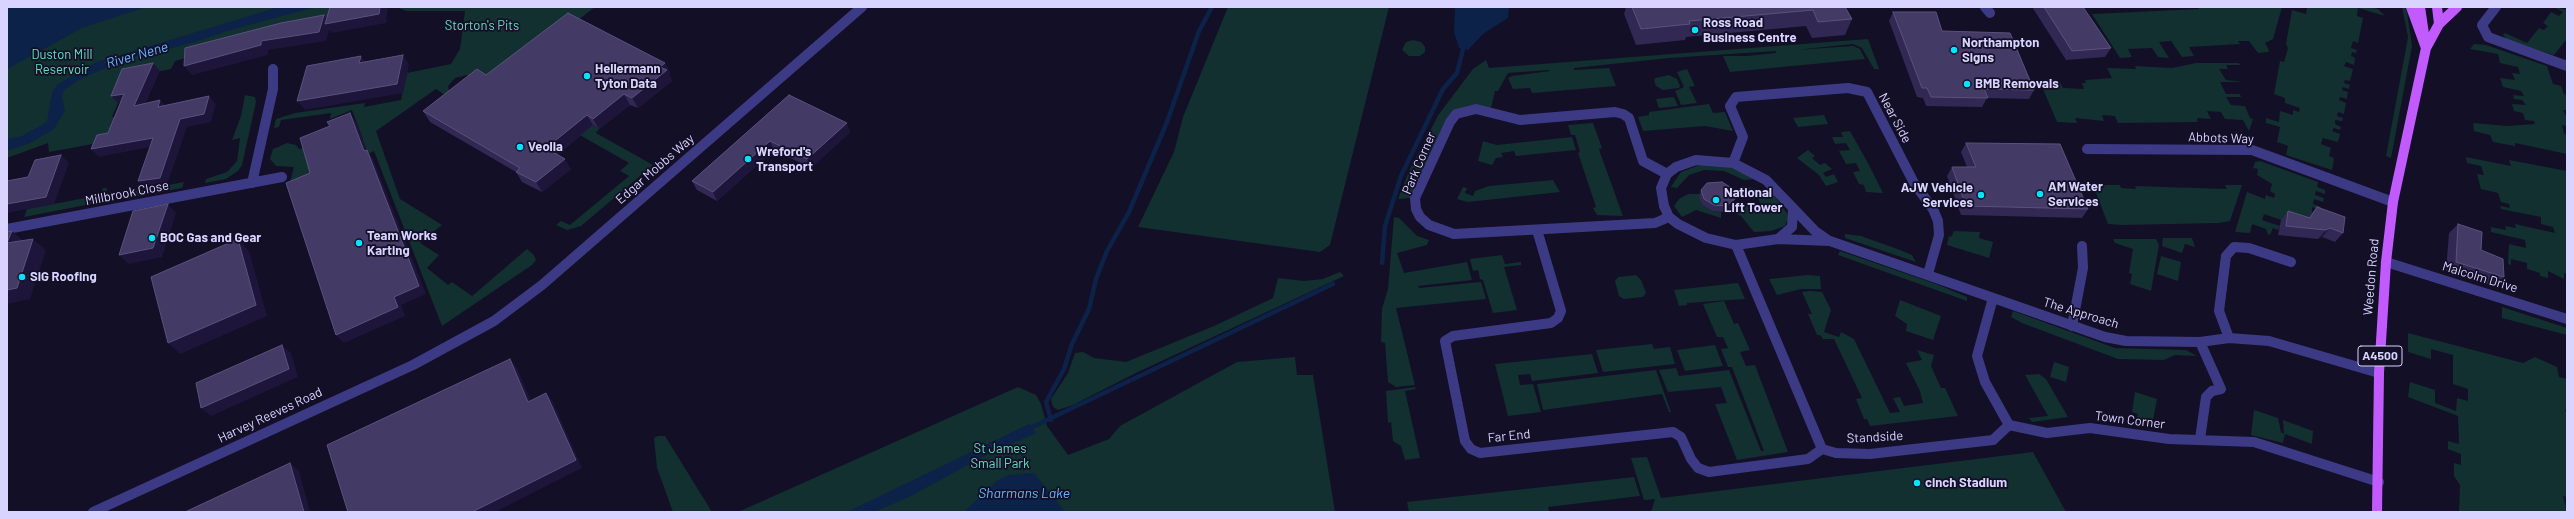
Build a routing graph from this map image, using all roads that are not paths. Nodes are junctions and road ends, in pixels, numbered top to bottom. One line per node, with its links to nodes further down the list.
1 (862, 7): 32 (street, Edgar Mobbs Way)
2 (2411, 7): 8 (main road)
3 (2420, 7): 8 (main road)
4 (2437, 7): 7 (main road)
5 (2457, 7): 7 (main road, Weedon Road)
6 (2496, 7): 9 (street)
7 (2439, 24): 8 (main road, Weedon Road)
8 (2426, 48): 16 (main road, Weedon Road / A4500)
9 (2567, 66)
10 (273, 69): 15 (street)
11 (2088, 149): 16 (street, Abbots Way)
12 (1733, 163): 13 (street); 17 (street); 27 (street, Near Side)
13 (1667, 174): 18 (street); 20 (street, Park Corner)
14 (282, 177): 15 (street, Millbrook Close)
15 (252, 183): 19 (street, Millbrook Close)
16 (2393, 202): 26 (main road, Weedon Road / A4500)
17 (1793, 208): 21 (street); 22 (street, The Approach)
18 (1669, 217): 20 (street, Park Corner); 23 (street)
19 (7, 229)
20 (1537, 230): 37 (street, Far End)
21 (1778, 239): 22 (street, The Approach); 23 (street)
22 (1826, 241): 27 (street, The Approach)
23 (1736, 245): 37 (street)
24 (2082, 246): 30 (street)
25 (2291, 262): 31 (street)
26 (2386, 262): 29 (street, Malcolm Drive); 34 (main road, Weedon Road / A4500)
27 (1928, 274): 28 (street, The Approach)
28 (1993, 298): 30 (street, The Approach); 35 (street)
29 (2567, 319)
30 (2072, 326): 33 (street, The Approach)
31 (2229, 338): 33 (street, The Approach); 34 (street, The Approach)
32 (458, 342): 39 (street, Harvey Reeves Road)
33 (2200, 342): 36 (street)
34 (2379, 373): 38 (main road, Weedon Road / A4500)
35 (2009, 425): 36 (street, Town Corner); 37 (street, Standside)
36 (2200, 439): 38 (street, Town Corner)
37 (1822, 449)
38 (2379, 482): 40 (main road, Weedon Road / A4500)
39 (93, 512)
40 (2377, 512)

